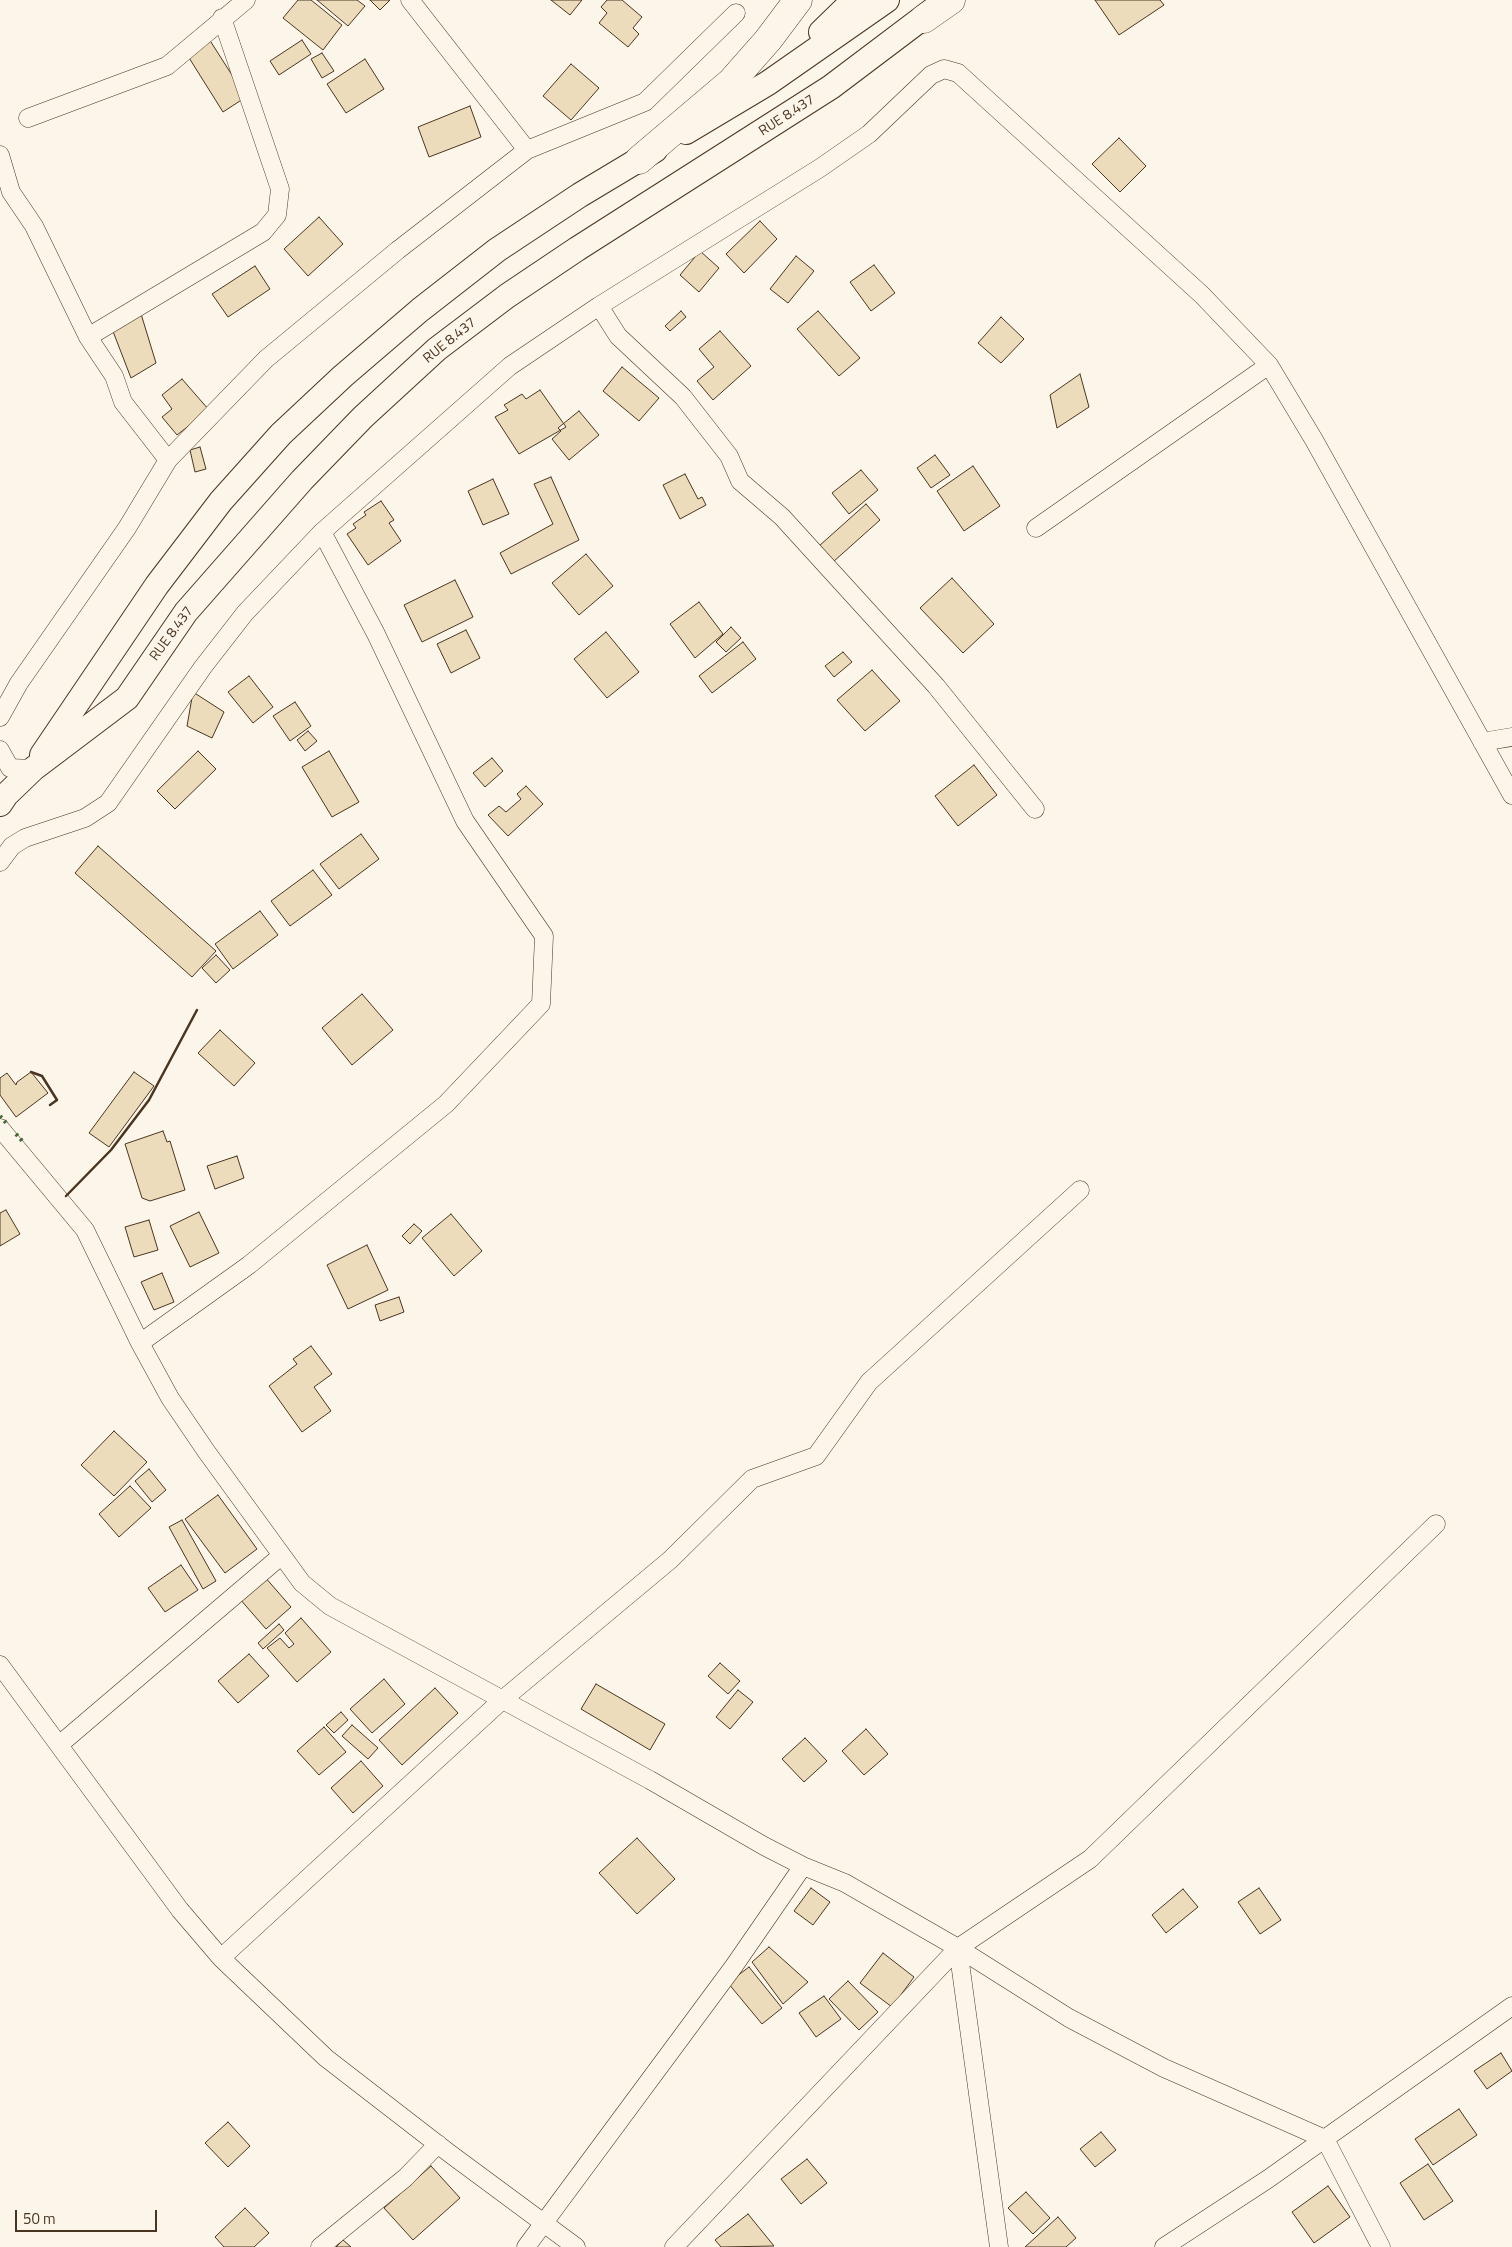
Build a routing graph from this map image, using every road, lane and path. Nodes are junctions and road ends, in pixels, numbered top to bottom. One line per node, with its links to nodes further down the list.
1 (246, 0): 9 (street)
2 (410, 0): 13 (street)
3 (798, 0): 15 (highway)
4 (854, 0): 11 (main road)
5 (887, 0): 11 (main road, RUE 8.437)
6 (945, 0): 10 (main road, RUE 8.437)
7 (951, 0): 10 (highway)
8 (736, 13): 13 (street)
9 (222, 18): 12 (street); 17 (street)
10 (924, 19): 26 (main road, RUE 8.437)
11 (768, 83): 15 (main road, RUE 8.437)
12 (28, 118)
13 (527, 150): 19 (street)
14 (0, 155): 17 (street)
15 (639, 160): 26 (main road, RUE 8.437)
16 (599, 306): 18 (street); 21 (street); 29 (street)
17 (88, 336): 19 (street)
18 (1269, 365): 20 (street); 24 (street)
19 (168, 460): 22 (street)
20 (1036, 528)
21 (322, 532): 30 (street); 33 (street)
22 (0, 717)
23 (1512, 737): 24 (street)
24 (1482, 742): 27 (street)
25 (0, 750): 26 (street)
26 (33, 769): 28 (main road, RUE 8.437)
27 (1512, 795)
28 (0, 804)
29 (1035, 809)
30 (0, 862)
31 (0, 1128): 33 (street)
32 (1080, 1190): 37 (street)
33 (140, 1343): 35 (street)
34 (1436, 1524): 40 (street)
35 (281, 1556): 37 (street); 38 (street)
36 (0, 1666): 38 (street)
37 (501, 1701): 39 (street); 41 (street)
38 (59, 1745): 41 (street)
39 (802, 1866): 40 (street); 45 (street)
40 (958, 1948): 43 (street); 49 (street); 50 (street)
41 (221, 1958): 44 (street)
42 (1512, 2006): 43 (street)
43 (1325, 2139): 51 (street); 52 (street)
44 (438, 2144): 45 (street); 46 (street)
45 (545, 2222): 47 (street); 48 (street)
46 (320, 2247)
47 (526, 2247)
48 (576, 2247)
49 (674, 2247)
50 (999, 2247)
51 (1164, 2247)
52 (1381, 2247)

